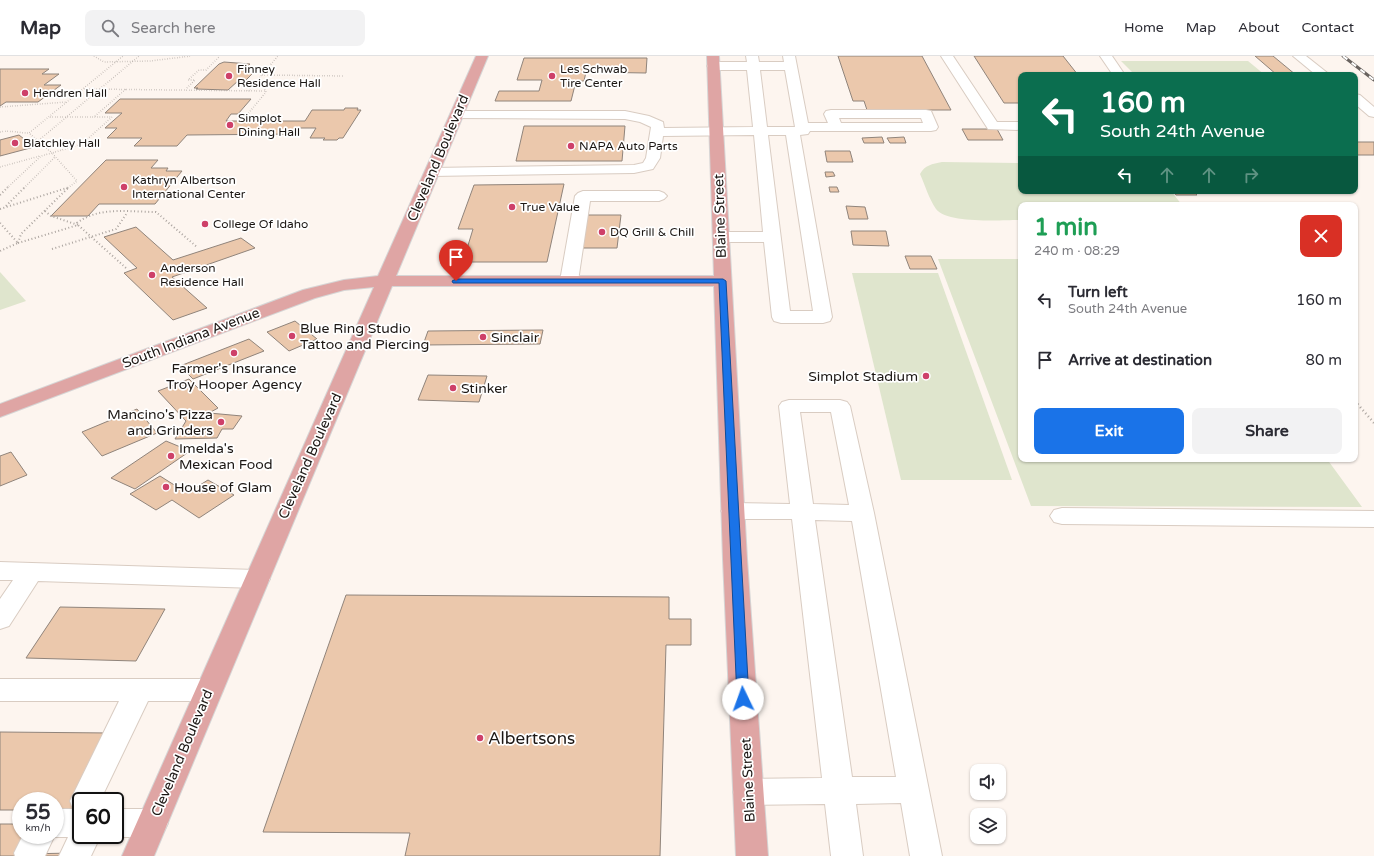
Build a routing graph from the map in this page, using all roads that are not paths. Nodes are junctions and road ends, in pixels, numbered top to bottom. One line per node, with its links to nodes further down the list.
1 (482, 56): 12 (main road, Cleveland Boulevard)
2 (947, 56): 13 (street)
3 (1106, 56): 8 (street)
4 (1299, 56): 9 (street)
5 (713, 61): 6 (street); 17 (main road, Blaine Street)
6 (752, 61): 7 (street); 18 (street)
7 (790, 61): 15 (street)
8 (1117, 72)
9 (1320, 72)
10 (1358, 100): 11 (street)
11 (1374, 113)
12 (457, 115): 16 (street); 19 (main road, Cleveland Boulevard)
13 (1018, 126)
14 (836, 127): 14 (street); 15 (street)
15 (797, 129): 18 (street); 22 (street)
16 (657, 132): 17 (street); 19 (street)
17 (716, 132): 18 (street); 21 (main road, Blaine Street)
18 (760, 132): 22 (street)
19 (432, 172): 23 (main road, Cleveland Boulevard)
20 (659, 196): 24 (street)
21 (721, 237): 22 (street); 25 (main road, Blaine Street)
22 (772, 237)
23 (386, 281): 24 (main road, South Indiana Avenue); 26 (main road, South Indiana Avenue); 34 (main road, Cleveland Boulevard)
24 (569, 281): 25 (main road, South Indiana Avenue)
25 (723, 281): 27 (main road, Blaine Street)
26 (0, 411)
27 (733, 511): 28 (street); 42 (main road, Blaine Street)
28 (803, 512): 29 (street); 29 (street); 39 (street)
29 (862, 512): 40 (street)
30 (1062, 516): 31 (street)
31 (1374, 520)
32 (0, 571): 33 (street)
33 (32, 571): 34 (street); 35 (street)
34 (257, 579): 38 (main road, Cleveland Boulevard)
35 (0, 619)
36 (0, 690): 37 (street)
37 (139, 690): 38 (street); 41 (street)
38 (209, 690): 44 (main road, Cleveland Boulevard)
39 (838, 790): 40 (street); 42 (street); 49 (street)
40 (914, 790): 50 (street)
41 (90, 792)
42 (748, 792): 48 (main road, Blaine Street)
43 (124, 823): 44 (street)
44 (152, 823): 47 (main road, Cleveland Boulevard)
45 (76, 844): 46 (street)
46 (75, 856)
47 (138, 856)
48 (752, 856)
49 (847, 856)
50 (926, 856)

